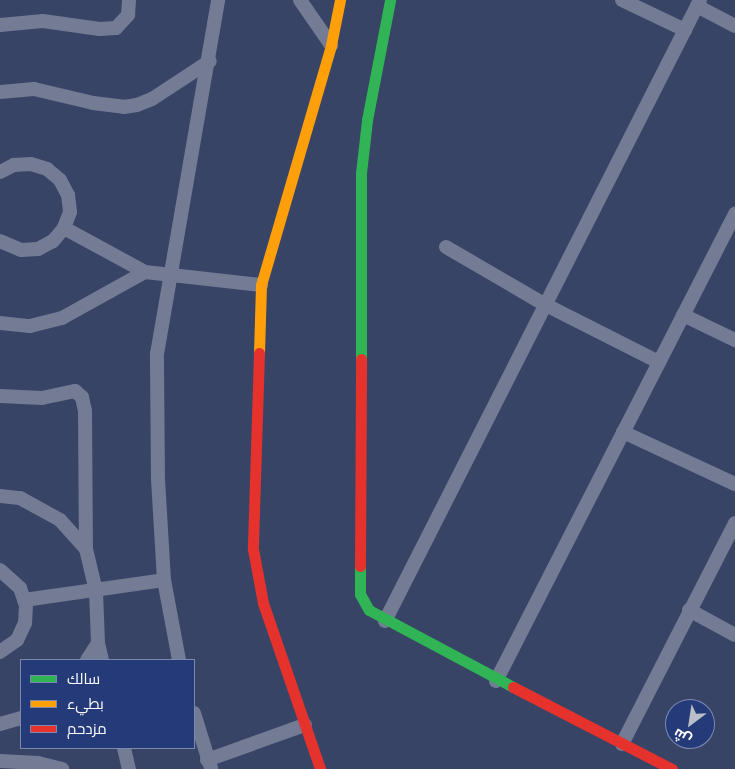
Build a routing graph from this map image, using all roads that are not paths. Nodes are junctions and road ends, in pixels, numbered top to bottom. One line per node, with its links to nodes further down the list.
1 (130, 0): 8 (street)
2 (218, 0): 12 (street)
3 (300, 0): 11 (street)
4 (340, 0): 11 (street)
5 (390, 0): 38 (street)
6 (622, 0): 10 (street)
7 (698, 3): 9 (street); 10 (street)
8 (0, 25)
9 (735, 26)
10 (685, 30): 22 (street)
11 (331, 45): 21 (street)
12 (210, 60): 13 (street); 20 (street)
13 (0, 92)
14 (0, 172): 16 (street)
15 (735, 214): 23 (street)
16 (64, 228): 17 (street); 19 (street)
17 (0, 241)
18 (446, 247): 22 (street)
19 (145, 272): 20 (street); 24 (street)
20 (171, 275): 21 (street); 34 (street)
21 (261, 285): 49 (street)
22 (544, 304): 26 (street); 38 (street)
23 (683, 315): 25 (street); 26 (street)
24 (0, 323)
25 (735, 340)
26 (659, 362): 28 (street)
27 (0, 396): 32 (street)
28 (623, 432): 29 (street); 45 (street)
29 (735, 484)
30 (0, 496): 32 (street)
31 (735, 524): 37 (street)
32 (86, 549): 35 (street)
33 (0, 570): 36 (street)
34 (164, 580): 35 (street); 44 (street)
35 (96, 591): 36 (street); 40 (street)
36 (24, 600): 41 (street)
37 (690, 610): 39 (street); 50 (street)
38 (384, 621): 45 (street)
39 (735, 635)
40 (98, 643): 42 (street); 43 (street)
41 (0, 652)
42 (88, 659)
43 (102, 659)
44 (179, 659)
45 (496, 681): 50 (street)
46 (195, 716): 53 (street)
47 (20, 718): 48 (street)
48 (0, 724)
49 (305, 725): 53 (street); 56 (street)
50 (622, 744): 57 (street)
51 (124, 749): 55 (street)
52 (0, 761): 54 (street)
53 (209, 765)
54 (62, 769)
55 (129, 769)
56 (320, 769)
57 (672, 769)

